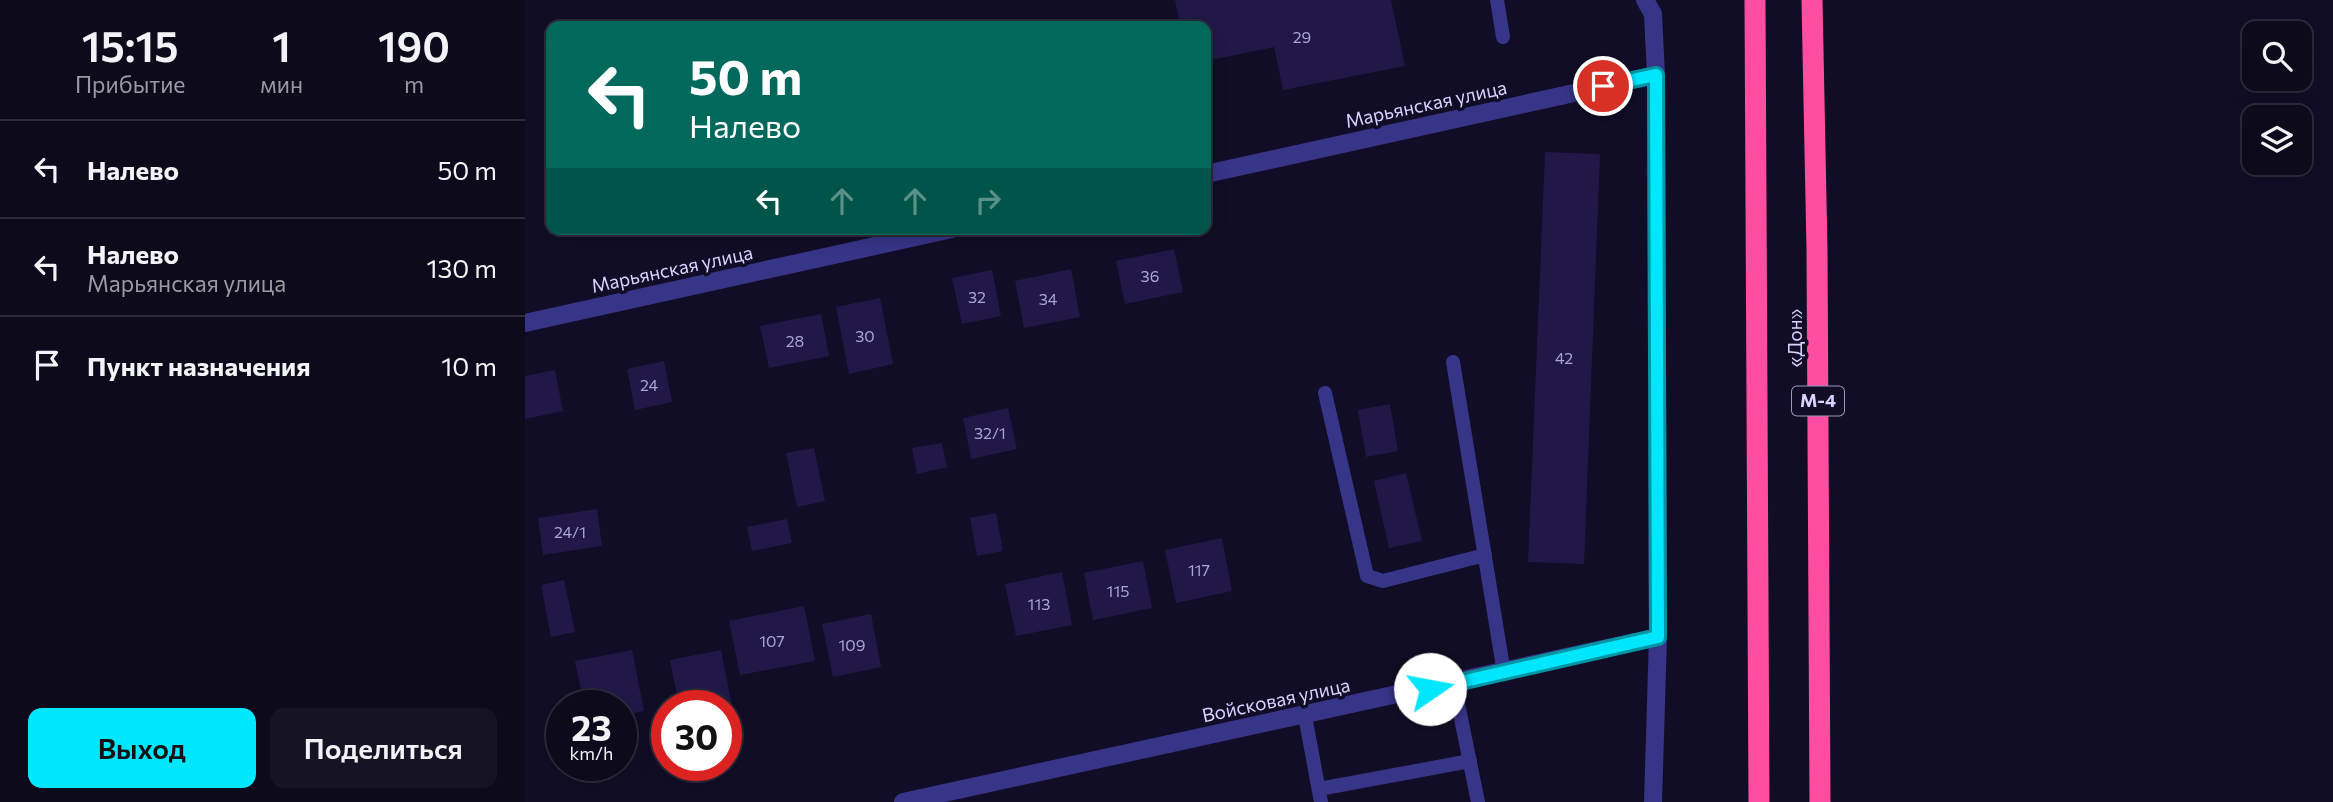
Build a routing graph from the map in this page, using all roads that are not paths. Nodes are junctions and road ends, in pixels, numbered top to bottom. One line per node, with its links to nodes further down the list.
1 (1497, 0): 5 (lane)
2 (1645, 0): 6 (street)
3 (1755, 0): 22 (highway, «Дон»)
4 (1812, 0): 23 (highway, «Дон» / М-4)
5 (1503, 37)
6 (1656, 75): 7 (street, Марьянская улица); 13 (street)
7 (1211, 172)
8 (924, 235): 9 (street, Марьянская улица)
9 (525, 323)
10 (1453, 362): 12 (lane)
11 (1325, 393): 12 (lane)
12 (1485, 555): 14 (lane)
13 (1658, 637): 14 (street, Войсковая улица); 21 (street)
14 (1504, 673): 15 (street, Войсковая улица)
15 (1454, 684): 16 (street, Войсковая улица); 17 (lane)
16 (1305, 716): 18 (lane); 19 (street, Войсковая улица)
17 (1470, 761): 18 (lane); 20 (lane)
18 (1320, 796)
19 (903, 802)
20 (1478, 802)
21 (1653, 802)
22 (1759, 802)
23 (1820, 802)

